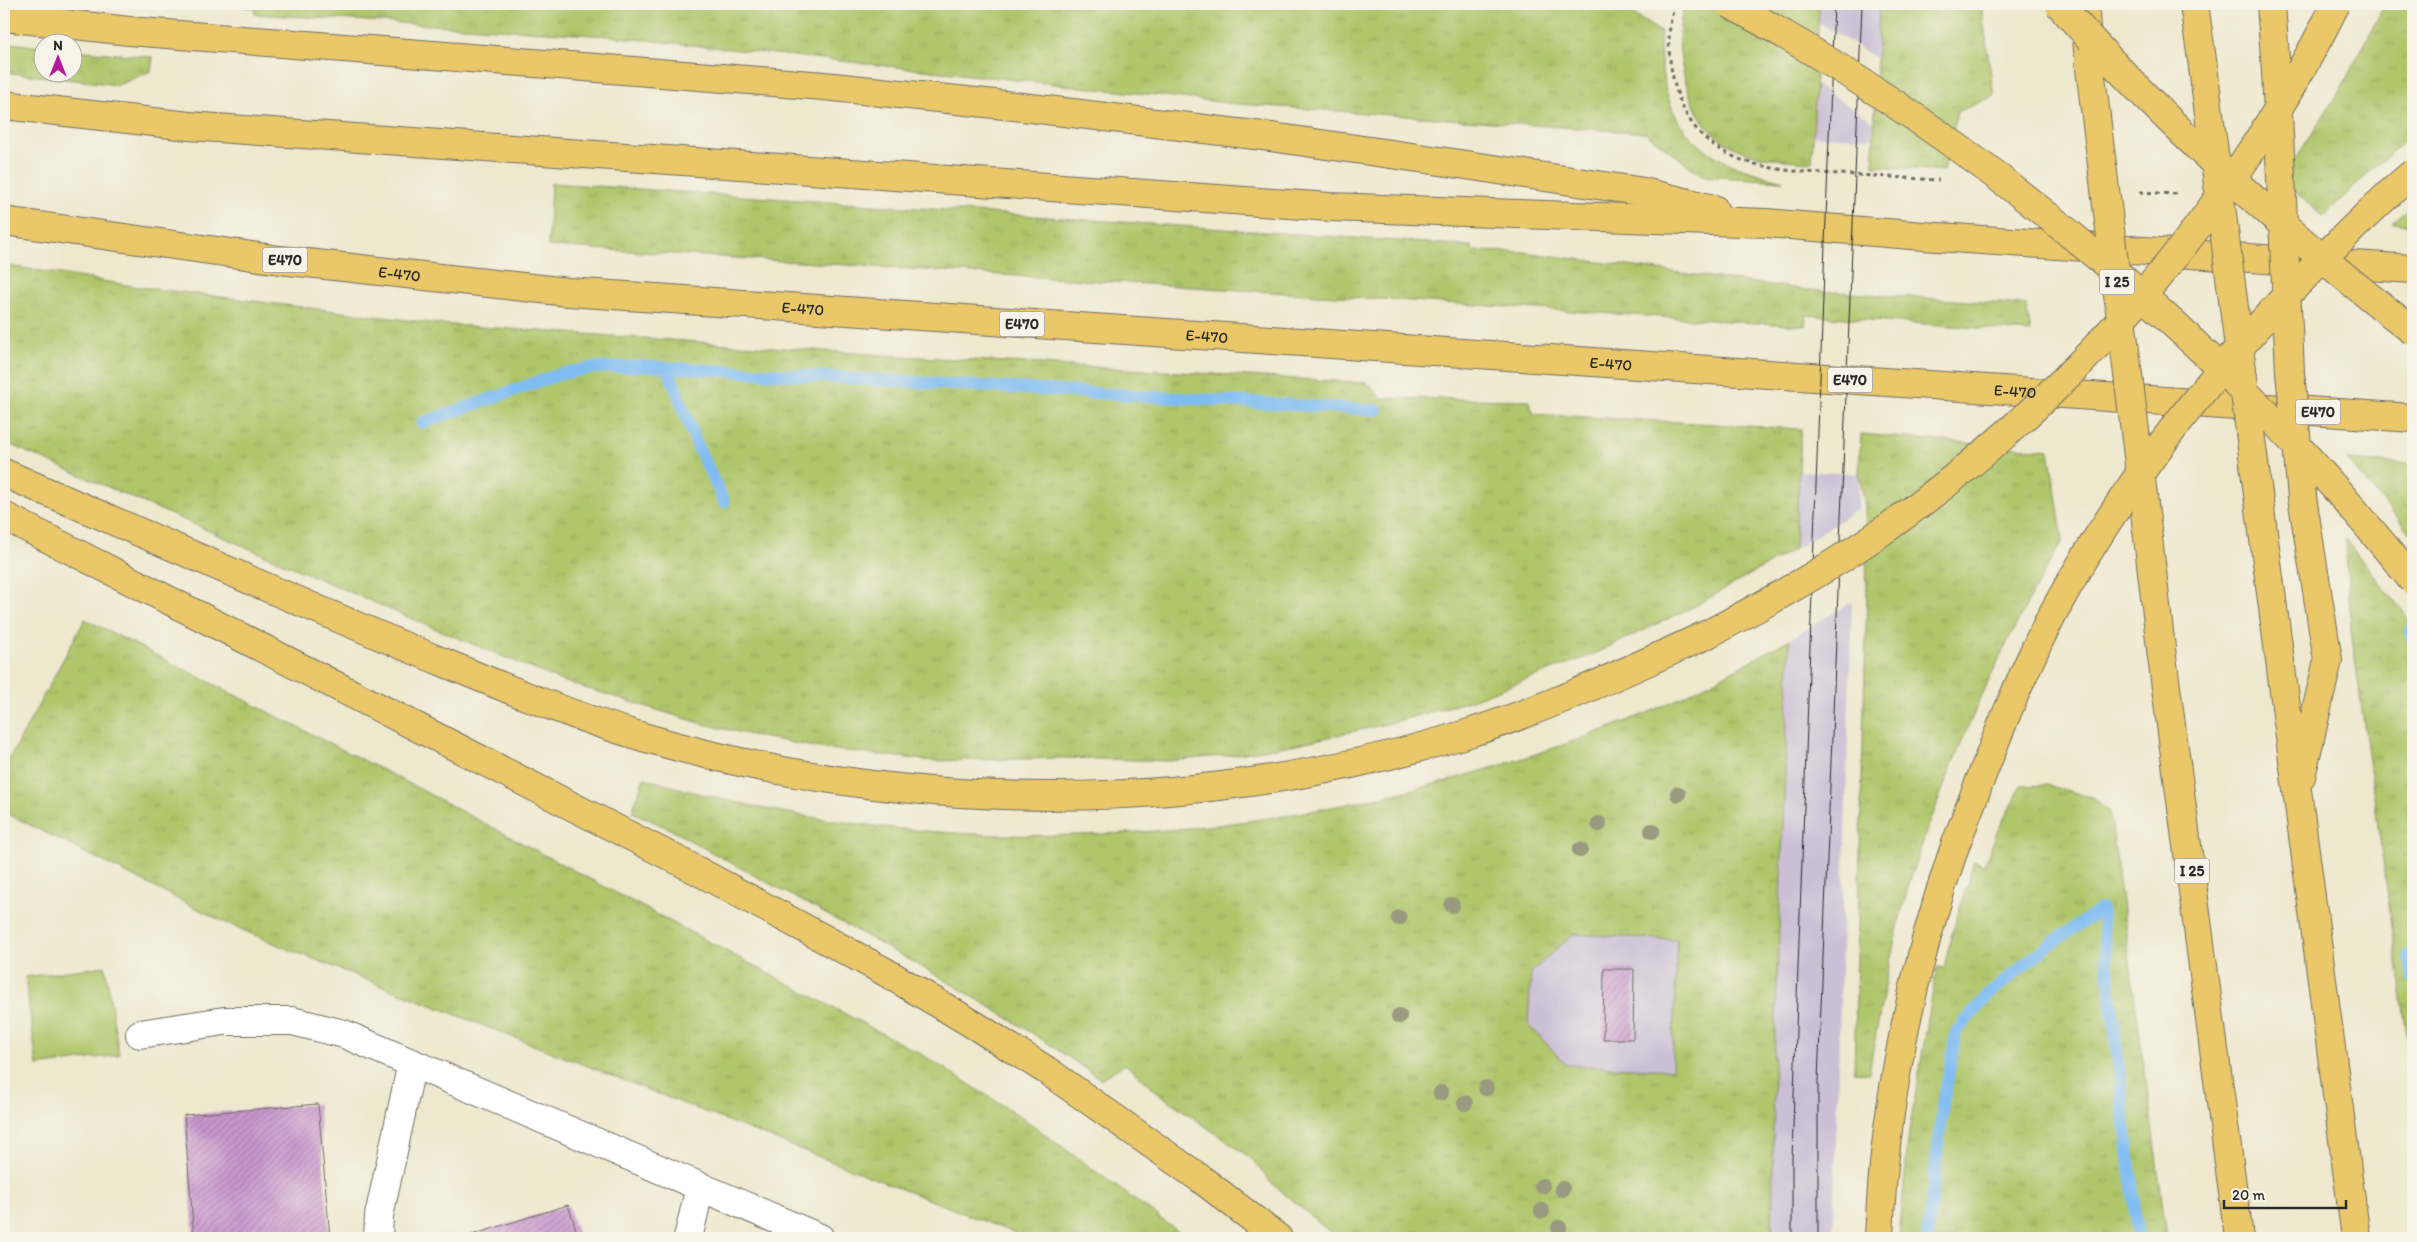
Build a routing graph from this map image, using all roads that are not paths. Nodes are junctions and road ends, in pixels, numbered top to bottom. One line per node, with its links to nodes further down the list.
1 (1730, 4): 18 (highway, bridge)
2 (2059, 4): 8 (highway); 14 (highway, bridge)
3 (2084, 4): 8 (highway, I 25)
4 (2194, 4): 19 (highway, bridge)
5 (2271, 4): 19 (highway, bridge)
6 (2336, 4): 16 (highway, bridge)
7 (4, 17): 12 (highway)
8 (2089, 60): 28 (highway, I 25, bridge)
9 (4, 105): 12 (highway)
10 (2413, 173): 27 (highway, bridge)
11 (4, 221): 15 (highway, E-470 / E470)
12 (1766, 222): 13 (highway)
13 (2413, 269)
14 (2413, 330)
15 (2413, 418)
16 (4, 473)
17 (4, 516): 26 (highway)
18 (2413, 581)
19 (2297, 795): 29 (highway)
20 (140, 1034): 21 (lane)
21 (412, 1063): 22 (lane); 23 (lane)
22 (700, 1187): 24 (lane); 25 (lane)
23 (378, 1238)
24 (688, 1238)
25 (820, 1238)
26 (1278, 1238)
27 (1879, 1238)
28 (2239, 1238)
29 (2356, 1238)

